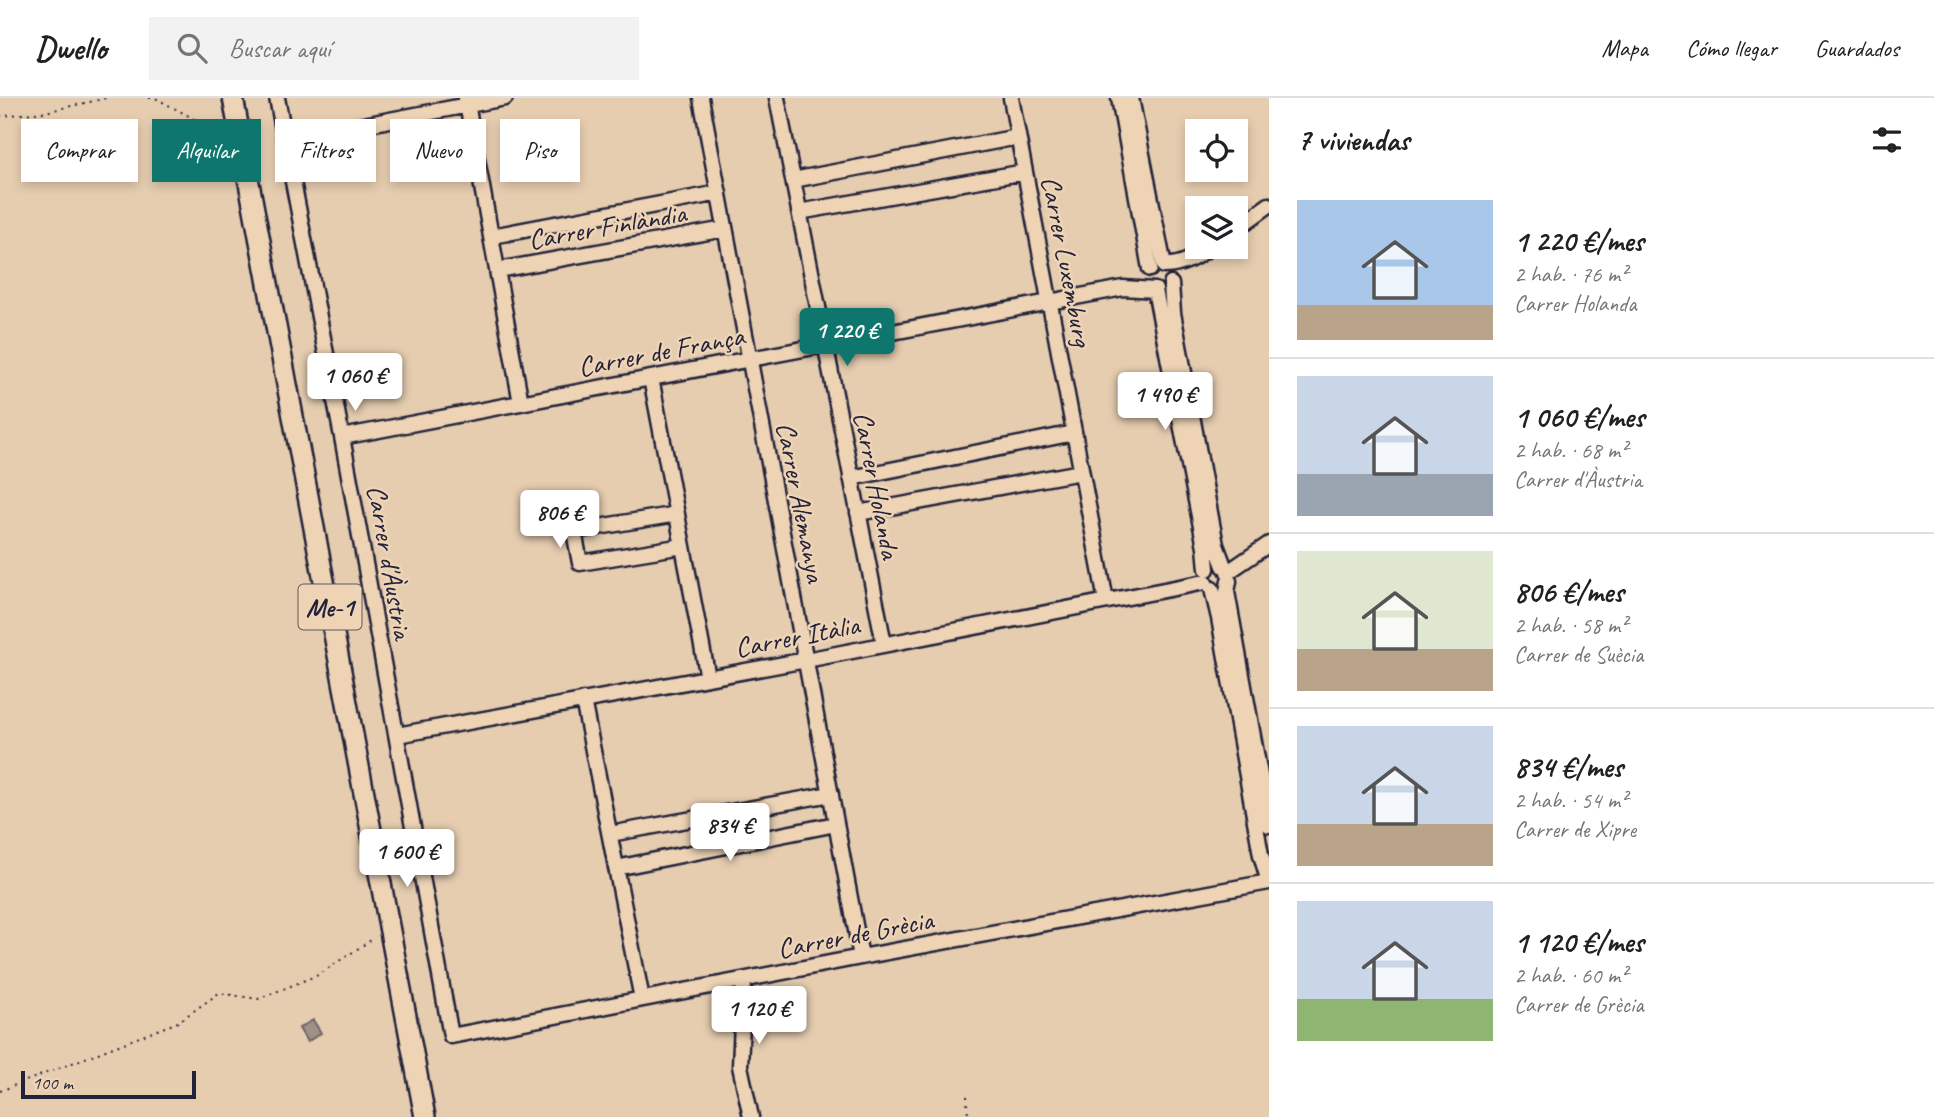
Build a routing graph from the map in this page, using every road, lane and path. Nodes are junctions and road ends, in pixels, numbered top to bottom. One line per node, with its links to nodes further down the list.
1 (107, 98): 12 (path)
2 (149, 98): 13 (path)
3 (233, 98): 14 (main road, Me-1)
4 (277, 98): 15 (street, Carrer d'Àustria)
5 (505, 98): 11 (street)
6 (701, 98): 22 (street, Carrer Alemanya)
7 (777, 98): 19 (street, Carrer Holanda)
8 (1011, 98): 17 (street, Carrer Luxemburg)
9 (1119, 98): 29 (street)
10 (1131, 98): 29 (street)
11 (467, 102): 16 (street); 27 (street, Carrer Finlàndia)
12 (0, 116)
13 (194, 119)
14 (237, 119)
15 (281, 119)
16 (376, 121)
17 (1018, 136): 18 (street, Carrer Luxemburg); 19 (street)
18 (1025, 172): 24 (street); 33 (street, Carrer Luxemburg)
19 (793, 180): 24 (street, Carrer Holanda)
20 (250, 182): 60 (main road, Me-1)
21 (293, 182): 39 (street, Carrer d'Àustria)
22 (719, 193): 26 (street, Carrer Alemanya); 27 (street, Carrer Finlàndia)
23 (1269, 205): 25 (street)
24 (799, 212): 34 (street, Carrer Holanda)
25 (1248, 220)
26 (725, 229): 30 (street, Carrer Finlàndia); 35 (street, Carrer Alemanya)
27 (492, 236): 30 (street, Carrer Finlàndia)
28 (1190, 259): 29 (street)
29 (1157, 268): 31 (street); 32 (street)
30 (498, 270): 37 (street, Carrer Finlàndia)
31 (1171, 284): 32 (street); 46 (street)
32 (1155, 290): 33 (street, Carrer de França); 47 (street)
33 (1050, 302): 34 (street, Carrer de França); 38 (street, Carrer Luxemburg)
34 (825, 344): 35 (street, Carrer de França); 41 (street, Carrer Holanda)
35 (750, 359): 36 (street, Carrer de França); 50 (street, Carrer Alemanya)
36 (651, 378): 37 (street, Carrer de França); 43 (street)
37 (522, 402): 39 (street, Carrer de França)
38 (1074, 433): 40 (street, Carrer Luxemburg); 41 (street)
39 (342, 437): 53 (street, Carrer d'Àustria)
40 (1081, 472): 42 (street); 48 (street, Carrer Luxemburg)
41 (851, 478): 42 (street, Carrer Holanda)
42 (858, 513): 49 (street, Carrer Holanda)
43 (677, 514): 45 (street); 45 (street)
44 (1269, 544): 46 (street)
45 (683, 546): 51 (street)
46 (1227, 573): 47 (street); 47 (street); 56 (street)
47 (1208, 580): 48 (street, Carrer Itàlia); 59 (street)
48 (1106, 601): 49 (street, Carrer Itàlia)
49 (884, 644): 50 (street, Carrer Itàlia)
50 (806, 660): 51 (street, Carrer Itàlia); 54 (street, Carrer Alemanya)
51 (708, 678): 52 (street, Carrer Itàlia)
52 (583, 701): 53 (street, Carrer Itàlia); 57 (street)
53 (397, 735): 64 (street, Carrer d'Àustria)
54 (831, 794): 55 (street, Carrer Alemanya); 57 (street)
55 (836, 824): 58 (street); 61 (street, Carrer Alemanya)
56 (1269, 825)
57 (610, 834): 58 (street)
58 (616, 868): 63 (street)
59 (1269, 882): 61 (street, Carrer de Grècia)
60 (391, 927): 65 (path); 67 (main road, Me-1)
61 (861, 957): 62 (street, Carrer de Grècia)
62 (744, 981): 63 (street, Carrer de Grècia); 68 (street)
63 (642, 999): 64 (street, Carrer de Grècia)
64 (451, 1036)
65 (0, 1091)
66 (967, 1096): 69 (path)
67 (425, 1117)
68 (751, 1117)
69 (968, 1117)

